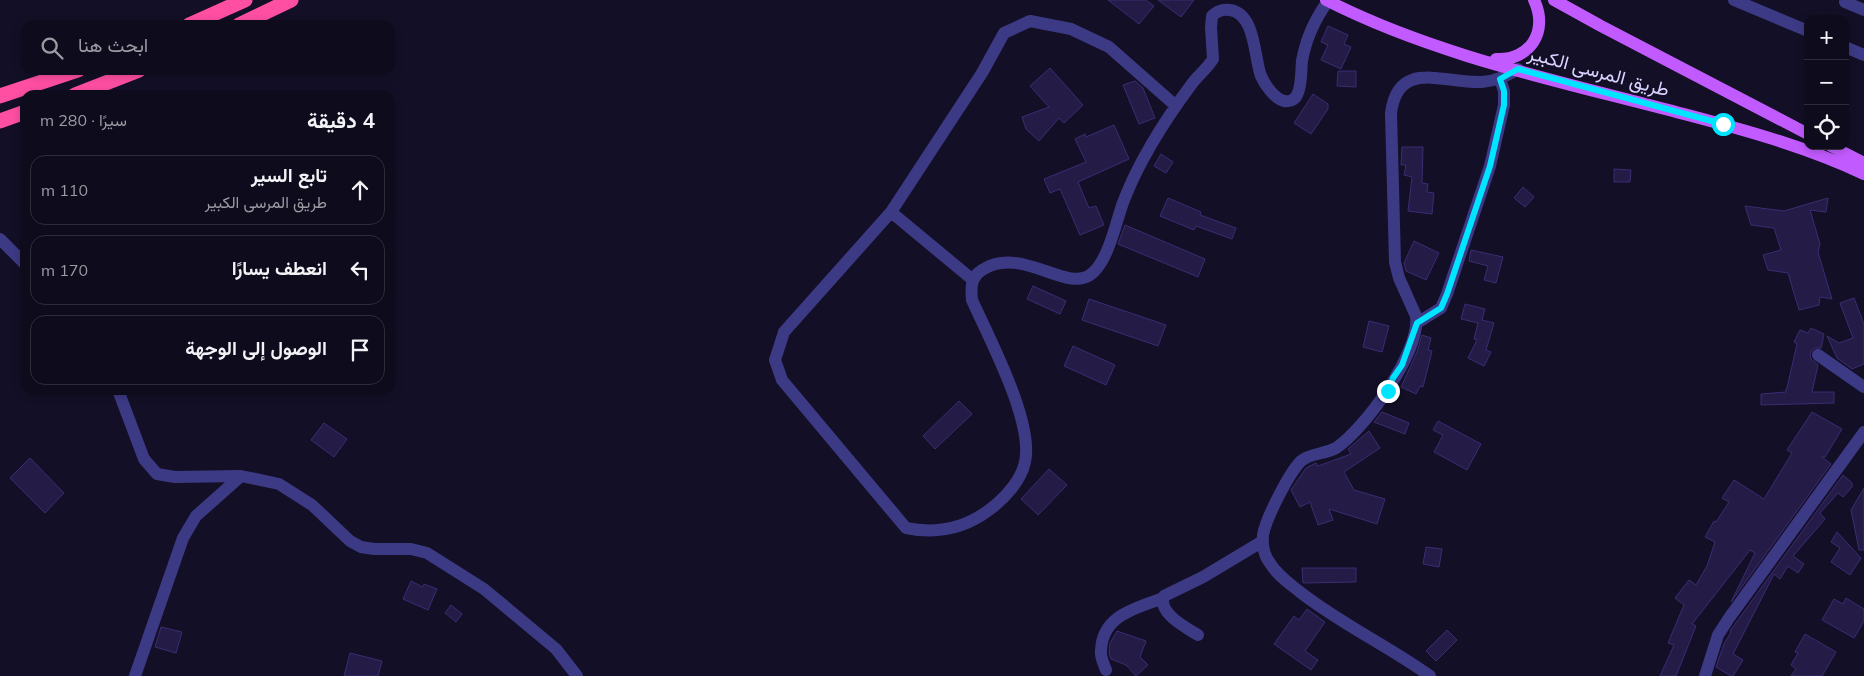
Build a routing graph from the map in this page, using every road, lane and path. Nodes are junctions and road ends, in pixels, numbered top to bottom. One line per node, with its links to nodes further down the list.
1 (245, 0): 9 (highway)
2 (291, 0): 10 (highway)
3 (1327, 0): 14 (main road, طريق المرسى الكبير); 21 (street)
4 (1534, 0): 14 (main road)
5 (1554, 0): 24 (main road, طريق المرسى الكبير)
6 (1734, 0): 11 (street)
7 (1845, 2): 8 (street)
8 (1864, 10)
9 (200, 20)
10 (249, 20)
11 (1804, 29)
12 (1849, 49): 13 (street)
13 (1864, 55)
14 (1478, 58): 15 (main road, طريق المرسى الكبير)
15 (1518, 69): 18 (street); 27 (main road, طريق المرسى الكبير)
16 (63, 75): 20 (highway)
17 (126, 75): 19 (highway)
18 (1500, 79): 32 (street); 32 (street)
19 (88, 90)
20 (0, 96)
21 (1176, 106): 28 (street); 31 (street)
22 (20, 114): 23 (highway)
23 (0, 121)
24 (1804, 132)
25 (1838, 150): 26 (main road)
26 (1864, 164)
27 (1864, 174)
28 (891, 212): 31 (street); 31 (street)
29 (0, 239): 30 (street)
30 (20, 259)
31 (973, 280)
32 (1417, 323): 38 (street)
33 (1818, 355): 34 (street)
34 (1864, 387)
35 (120, 395): 37 (street)
36 (1864, 432): 45 (street)
37 (241, 476): 42 (street); 43 (street)
38 (1263, 541): 39 (street); 44 (street)
39 (1163, 598): 40 (street); 41 (street)
40 (1198, 635)
41 (1106, 670)
42 (135, 676)
43 (577, 676)
44 (1430, 676)
45 (1705, 676)

